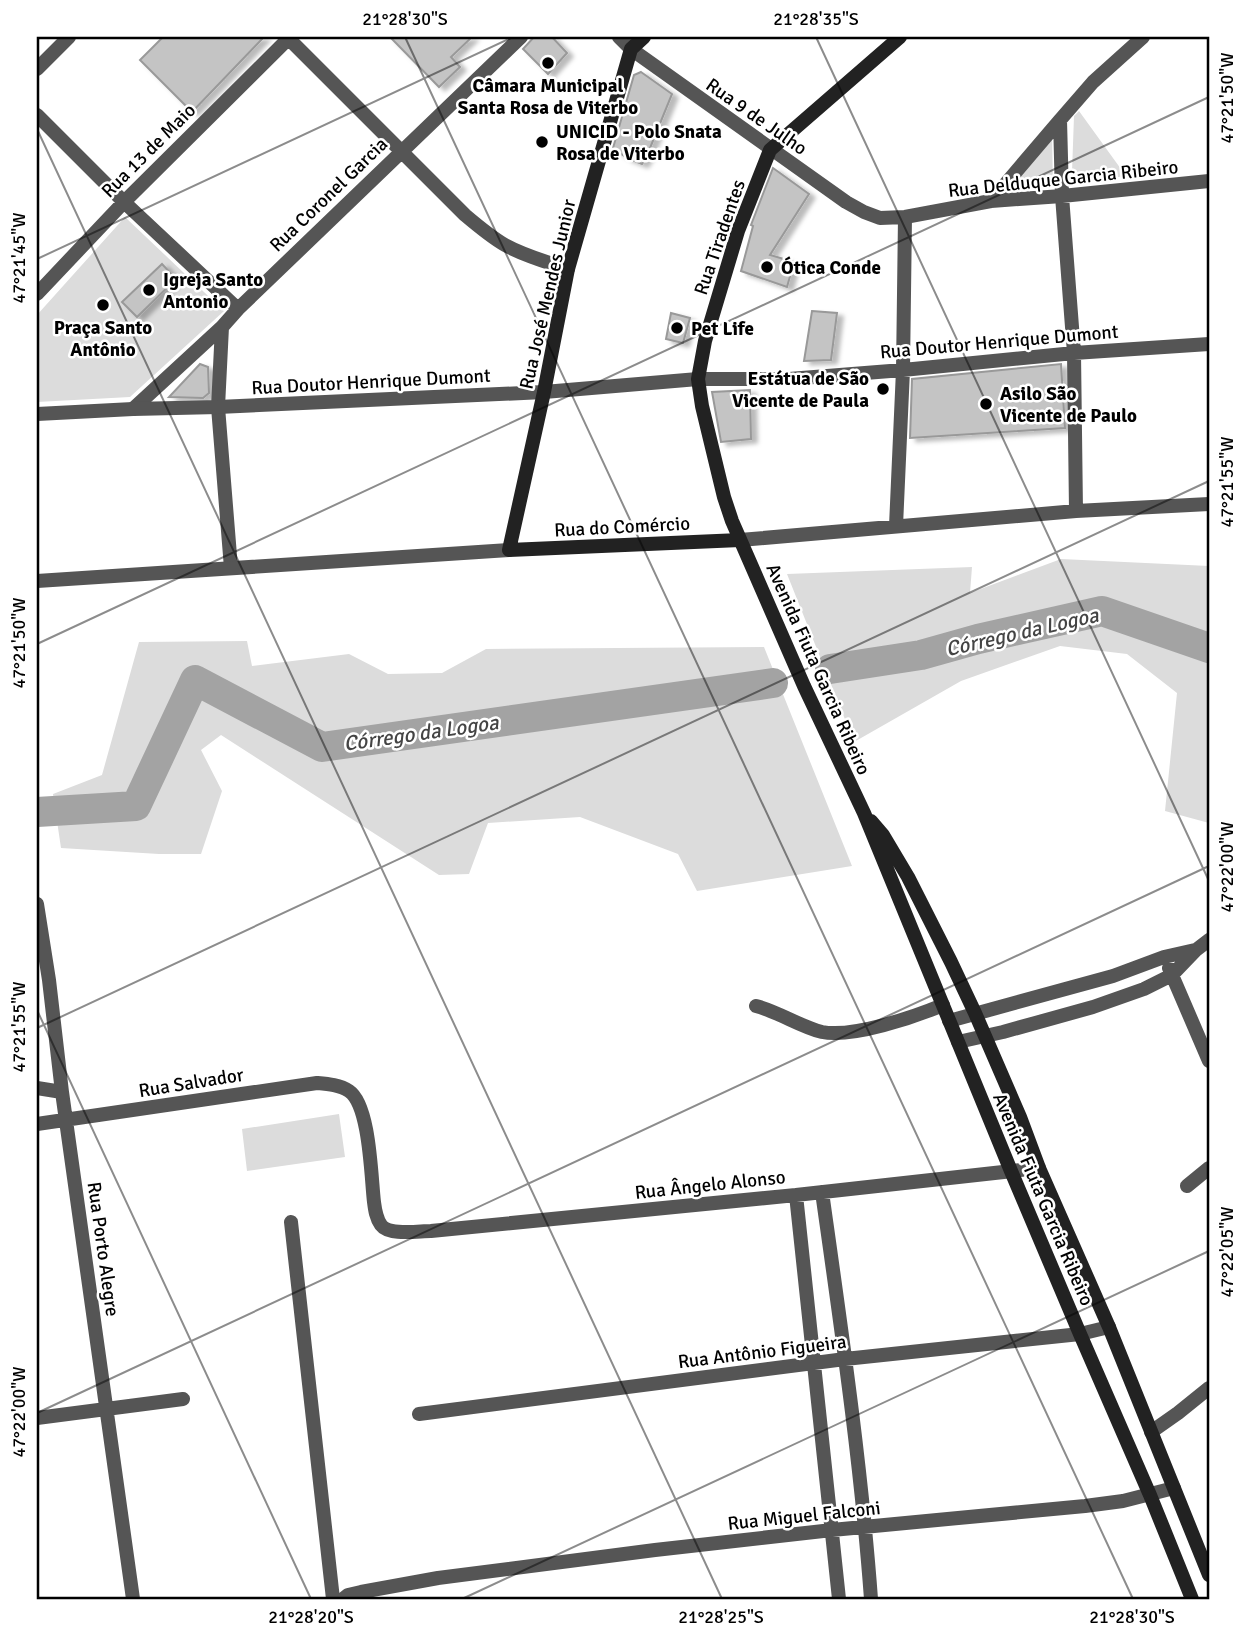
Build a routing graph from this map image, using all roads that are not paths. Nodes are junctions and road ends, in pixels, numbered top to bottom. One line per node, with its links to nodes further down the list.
1 (69, 37): 9 (street)
2 (288, 37): 13 (street); 17 (street, Rua 13 de Maio)
3 (521, 37): 13 (street, Rua Coronel Garcia)
4 (619, 37): 8 (street, Rua 9 de Julho)
5 (644, 37): 8 (main road)
6 (900, 37): 12 (main road)
7 (1141, 37): 11 (street)
8 (631, 49): 12 (street, Rua 9 de Julho); 20 (main road, Rua José Mendes Junior)
9 (37, 69)
10 (37, 115): 17 (street)
11 (1060, 120): 15 (street); 16 (street)
12 (770, 150): 19 (street, Rua 9 de Julho); 27 (main road, Rua Tiradentes)
13 (400, 151): 20 (street); 22 (street, Rua Coronel Garcia)
14 (1209, 181): 15 (street, Rua Delduque Garcia Ribeiro)
15 (1062, 196): 16 (street, Rua Delduque Garcia Ribeiro); 25 (street)
16 (991, 201): 18 (street, Rua Delduque Garcia Ribeiro)
17 (124, 202): 21 (street, Rua 13 de Maio); 22 (street)
18 (905, 217): 19 (street, Rua Delduque Garcia Ribeiro); 26 (street)
19 (880, 218)
20 (568, 269): 28 (main road, Rua José Mendes Junior)
21 (37, 294)
22 (238, 309): 23 (street, Rua Coronel Garcia)
23 (222, 327): 29 (street); 30 (street, Rua Coronel Garcia)
24 (1209, 344): 25 (street, Rua Doutor Henrique Dumont)
25 (1074, 353): 26 (street, Rua Doutor Henrique Dumont); 33 (street)
26 (903, 370): 27 (street, Rua Doutor Henrique Dumont); 34 (street)
27 (698, 379): 28 (street, Rua Doutor Henrique Dumont); 35 (main road, Rua Tiradentes)
28 (544, 392): 29 (street, Rua Doutor Henrique Dumont); 36 (main road, Rua José Mendes Junior)
29 (218, 407): 30 (street, Rua Doutor Henrique Dumont); 37 (street)
30 (133, 409): 31 (street, Rua Doutor Henrique Dumont)
31 (37, 414)
32 (1209, 504): 33 (street, Rua do Comércio)
33 (1076, 511): 34 (street, Rua do Comércio)
34 (896, 526): 35 (street, Rua do Comércio)
35 (740, 540): 36 (main road, Rua do Comércio); 39 (main road, Avenida Fiuta Garcia Ribeiro)
36 (509, 550): 37 (street, Rua do Comércio)
37 (231, 568): 38 (street, Rua do Comércio)
38 (37, 581)
39 (863, 813): 44 (main road, Avenida Fiuta Garcia Ribeiro); 45 (main road, Avenida Fiuta Garcia Ribeiro)
40 (37, 904): 47 (street, Rua Porto Alegre)
41 (1209, 940): 42 (street)
42 (1196, 950): 43 (street); 46 (street)
43 (1164, 957): 46 (street); 50 (street)
44 (951, 962): 45 (main road); 50 (main road, Avenida Fiuta Garcia Ribeiro)
45 (929, 971): 48 (main road, Avenida Fiuta Garcia Ribeiro)
46 (1172, 975): 52 (street); 54 (street)
47 (43, 979): 56 (street, Rua Porto Alegre)
48 (943, 1005): 49 (street); 51 (main road, Avenida Fiuta Garcia Ribeiro)
49 (756, 1006)
50 (975, 1013): 51 (street); 52 (main road, Avenida Fiuta Garcia Ribeiro)
51 (949, 1021): 53 (main road, Avenida Fiuta Garcia Ribeiro)
52 (984, 1036): 53 (street); 59 (main road, Avenida Fiuta Garcia Ribeiro)
53 (958, 1042): 61 (main road, Avenida Fiuta Garcia Ribeiro)
54 (1209, 1061)
55 (37, 1088): 56 (street)
56 (62, 1092): 57 (street, Rua Porto Alegre)
57 (67, 1120): 58 (street, Rua Salvador); 66 (street, Rua Salvador); 73 (street, Rua Porto Alegre)
58 (37, 1124)
59 (1039, 1168): 61 (street, Rua Ângelo Alonso); 67 (main road, Avenida Fiuta Garcia Ribeiro)
60 (1209, 1168): 62 (street)
61 (1011, 1171): 63 (street, Rua Ângelo Alonso); 68 (main road, Avenida Fiuta Garcia Ribeiro)
62 (1187, 1186)
63 (822, 1192): 64 (street, Rua Ângelo Alonso); 69 (street)
64 (796, 1195): 66 (street, Rua Ângelo Alonso); 70 (street)
65 (291, 1222): 83 (street)
66 (385, 1229)
67 (1109, 1327): 68 (street, Rua Antônio Figueira); 76 (main road, Avenida Fiuta Garcia Ribeiro)
68 (1080, 1334): 69 (street, Rua Antônio Figueira); 78 (main road, Avenida Fiuta Garcia Ribeiro)
69 (845, 1359): 70 (street, Rua Antônio Figueira); 79 (street)
70 (815, 1364): 74 (street, Rua Antônio Figueira); 80 (street)
71 (1209, 1388): 76 (street)
72 (183, 1399): 73 (street)
73 (106, 1410): 75 (street); 82 (street, Rua Porto Alegre)
74 (419, 1414)
75 (37, 1418)
76 (1151, 1432): 77 (main road, Avenida Fiuta Garcia Ribeiro)
77 (1174, 1488): 78 (street, Rua Miguel Falconi); 81 (main road, Avenida Fiuta Garcia Ribeiro)
78 (1150, 1496): 79 (street, Rua Miguel Falconi); 87 (main road, Avenida Fiuta Garcia Ribeiro)
79 (866, 1528): 80 (street, Rua Miguel Falconi); 86 (street)
80 (832, 1530): 84 (street, Rua Miguel Falconi); 85 (street)
81 (1209, 1575)
82 (133, 1599)
83 (333, 1599)
84 (343, 1599)
85 (839, 1599)
86 (871, 1599)
87 (1192, 1599)

